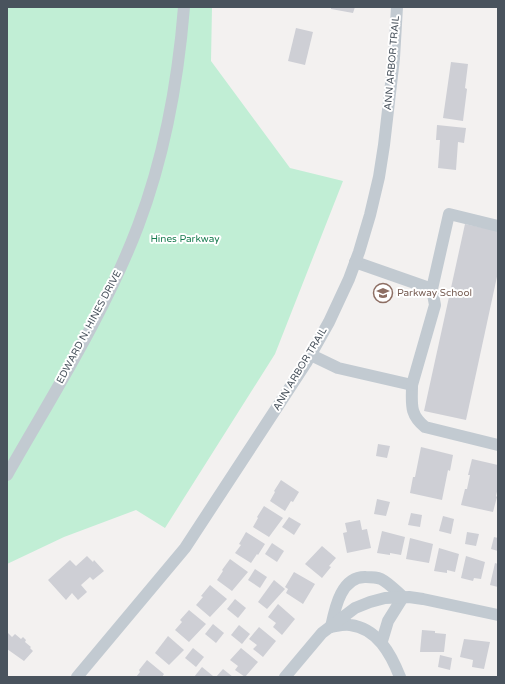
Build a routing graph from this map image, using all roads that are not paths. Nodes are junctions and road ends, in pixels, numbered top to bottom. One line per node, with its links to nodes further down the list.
1 (184, 7): 9 (street, EDWARD N. HINES DRIVE)
2 (397, 7): 4 (street, ANN ARBOR TRAIL)
3 (498, 226): 5 (street)
4 (355, 262): 5 (street); 6 (street, ANN ARBOR TRAIL)
5 (432, 289): 7 (street)
6 (311, 355): 7 (street); 14 (street, ANN ARBOR TRAIL)
7 (412, 385): 8 (street)
8 (498, 445)
9 (7, 475)
10 (403, 597): 11 (street); 12 (street); 12 (street); 13 (street)
11 (498, 615)
12 (331, 627): 13 (street); 15 (street)
13 (382, 642): 16 (street)
14 (77, 677)
15 (285, 677)
16 (400, 677)

